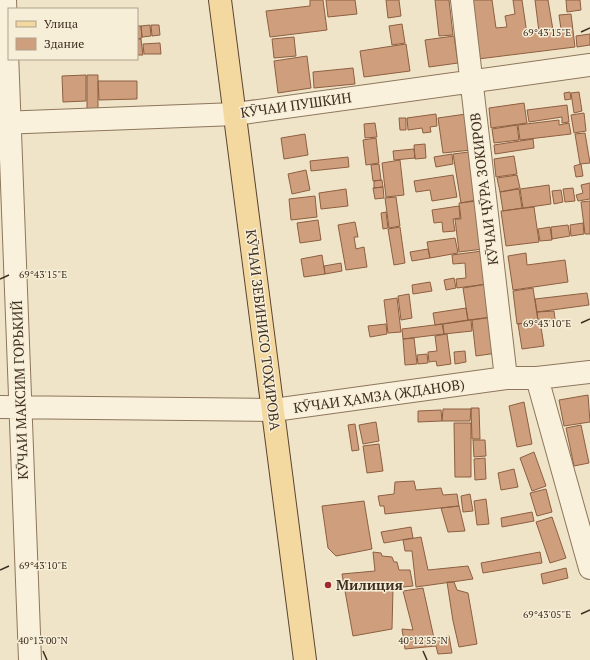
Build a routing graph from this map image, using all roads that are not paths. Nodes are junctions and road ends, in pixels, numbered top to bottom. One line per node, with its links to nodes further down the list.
1 (5, 0): 7 (street, КӮЧАИ МАКСИМ ГОРЬКИЙ)
2 (220, 0): 6 (main road, КӮЧАИ ЗЕБИНИСО ТОҲИРОВА)
3 (462, 0): 5 (street, КӮЧАИ ҶӮРА ЗОКИРОВ)
4 (590, 65): 5 (street, КӮЧАИ ПУШКИН)
5 (472, 81): 6 (street, КӮЧАИ ПУШКИН); 9 (street, КӮЧАИ ҶӮРА ЗОКИРОВ)
6 (236, 114): 7 (street, КӮЧАИ ПУШКИН); 12 (main road, КӮЧАИ ЗЕБИНИСО ТОҲИРОВА)
7 (5, 123): 11 (street, КӮЧАИ МАКСИМ ГОРЬКИЙ)
8 (590, 372): 10 (street, КӮЧАИ ҲАМЗА (ЖДАНОВ))
9 (506, 378): 10 (street, КӮЧАИ ҲАМЗА (ЖДАНОВ)); 12 (street, КӮЧАИ ҲАМЗА (ЖДАНОВ))
10 (537, 378): 13 (street)
11 (10, 407): 12 (street, КӮЧАИ ҲАМЗА (ЖДАНОВ)); 14 (street, КӮЧАИ МАКСИМ ГОРЬКИЙ)
12 (274, 410): 15 (main road, КӮЧАИ ЗЕБИНИСО ТОҲИРОВА)
13 (590, 568)
14 (30, 660)
15 (305, 660)

